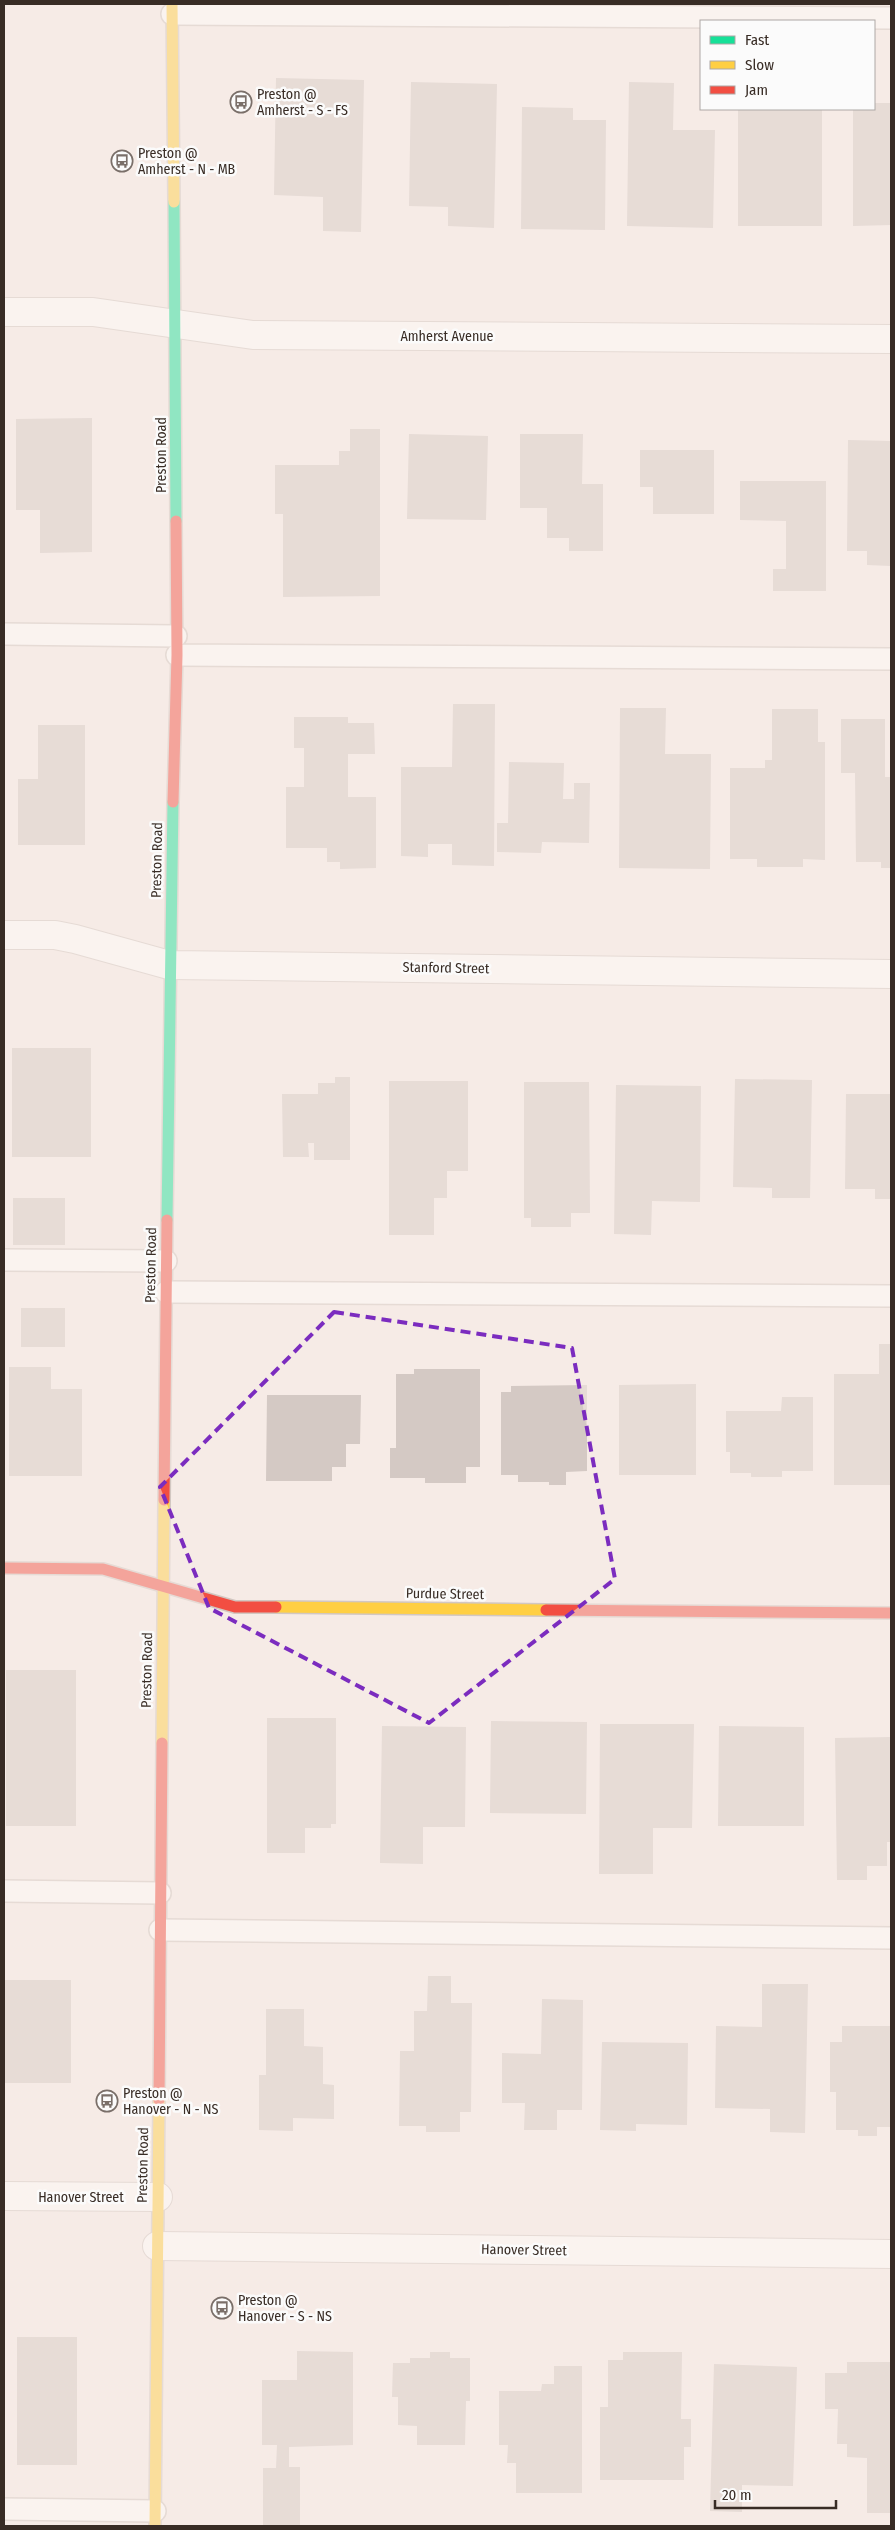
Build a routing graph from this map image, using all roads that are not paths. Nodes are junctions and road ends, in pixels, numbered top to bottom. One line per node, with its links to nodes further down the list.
1 (172, 9): 2 (lane); 4 (main road, Preston Road)
2 (891, 18)
3 (4, 312): 4 (street, Amherst Avenue)
4 (176, 324): 5 (street, Amherst Avenue); 7 (main road, Preston Road)
5 (891, 339)
6 (4, 634): 7 (lane)
7 (177, 646): 8 (lane); 10 (main road, Preston Road)
8 (891, 659)
9 (4, 935): 10 (street, Stanford Street)
10 (169, 965): 11 (street, Stanford Street); 13 (main road, Preston Road)
11 (891, 974)
12 (4, 1260): 13 (lane)
13 (166, 1261): 14 (main road, Preston Road)
14 (166, 1292): 15 (lane); 17 (main road, Preston Road)
15 (891, 1296)
16 (4, 1568): 17 (main road, Purdue Street)
17 (164, 1588): 18 (main road, Purdue Street); 20 (main road, Preston Road)
18 (891, 1614)
19 (4, 1891): 20 (lane)
20 (160, 1893): 21 (main road, Preston Road)
21 (160, 1930): 22 (lane); 24 (main road, Preston Road)
22 (891, 1938)
23 (4, 2196): 24 (street, Hanover Street)
24 (158, 2197): 25 (main road, Preston Road)
25 (157, 2246): 26 (street, Hanover Street); 28 (main road, Preston Road)
26 (891, 2254)
27 (4, 2510): 28 (lane)
28 (155, 2519)

